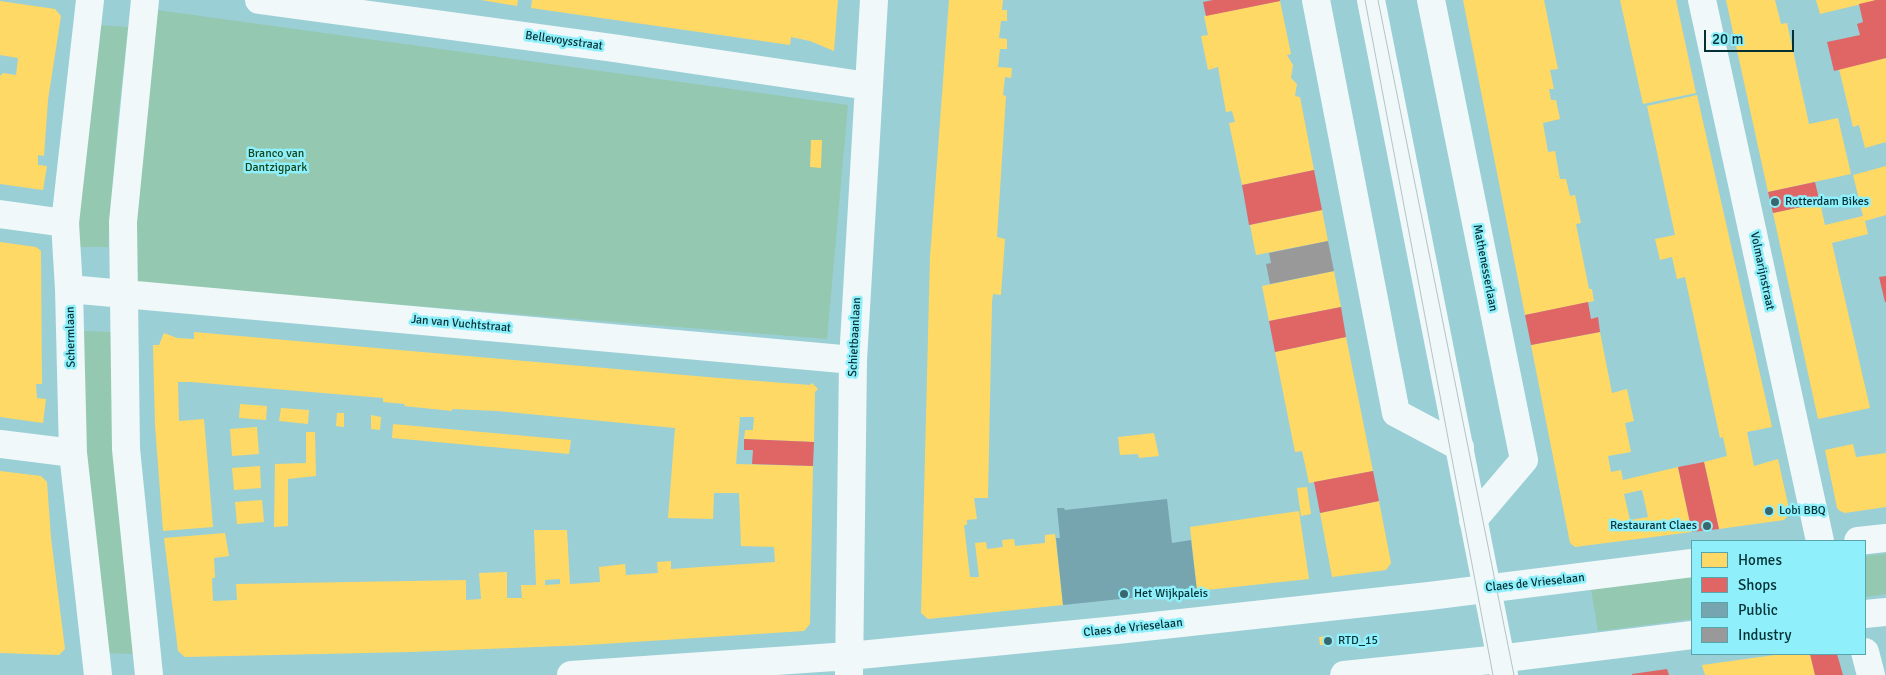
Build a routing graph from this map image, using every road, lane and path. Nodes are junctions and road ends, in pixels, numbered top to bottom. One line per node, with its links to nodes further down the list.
1 (90, 0): 11 (street, Schermlaan)
2 (145, 0): 13 (street)
3 (259, 0): 9 (street, Bellevoysstraat)
4 (874, 0): 9 (street, Schietbaanlaan)
5 (1316, 0): 16 (street)
6 (1371, 0): 16 (street)
7 (1431, 0): 18 (street, Mathenesserlaan)
8 (1702, 0): 20 (street, Volmarijnstraat)
9 (868, 86): 14 (street, Schietbaanlaan)
10 (0, 214): 11 (street)
11 (65, 223): 12 (street, Schermlaan)
12 (70, 290): 13 (street, Jan van Vuchtstraat); 17 (street, Schermlaan)
13 (123, 295): 14 (street, Jan van Vuchtstraat); 31 (street)
14 (853, 360): 28 (street, Schietbaanlaan)
15 (0, 444): 17 (street)
16 (1460, 447): 18 (street)
17 (73, 453): 30 (street, Schermlaan)
18 (1473, 520): 23 (street)
19 (1886, 538): 21 (street)
20 (1820, 540)
21 (1866, 540)
22 (1691, 563): 23 (street, Claes de Vrieselaan)
23 (1486, 588): 28 (street, Claes de Vrieselaan); 29 (street)
24 (1886, 612): 25 (street)
25 (1866, 614)
26 (1691, 635): 29 (street)
27 (1866, 655): 34 (street)
28 (849, 666): 32 (street, Claes de Vrieselaan)
29 (1502, 667): 33 (street)
30 (98, 675)
31 (149, 675)
32 (571, 675)
33 (1344, 675)
34 (1871, 675)

